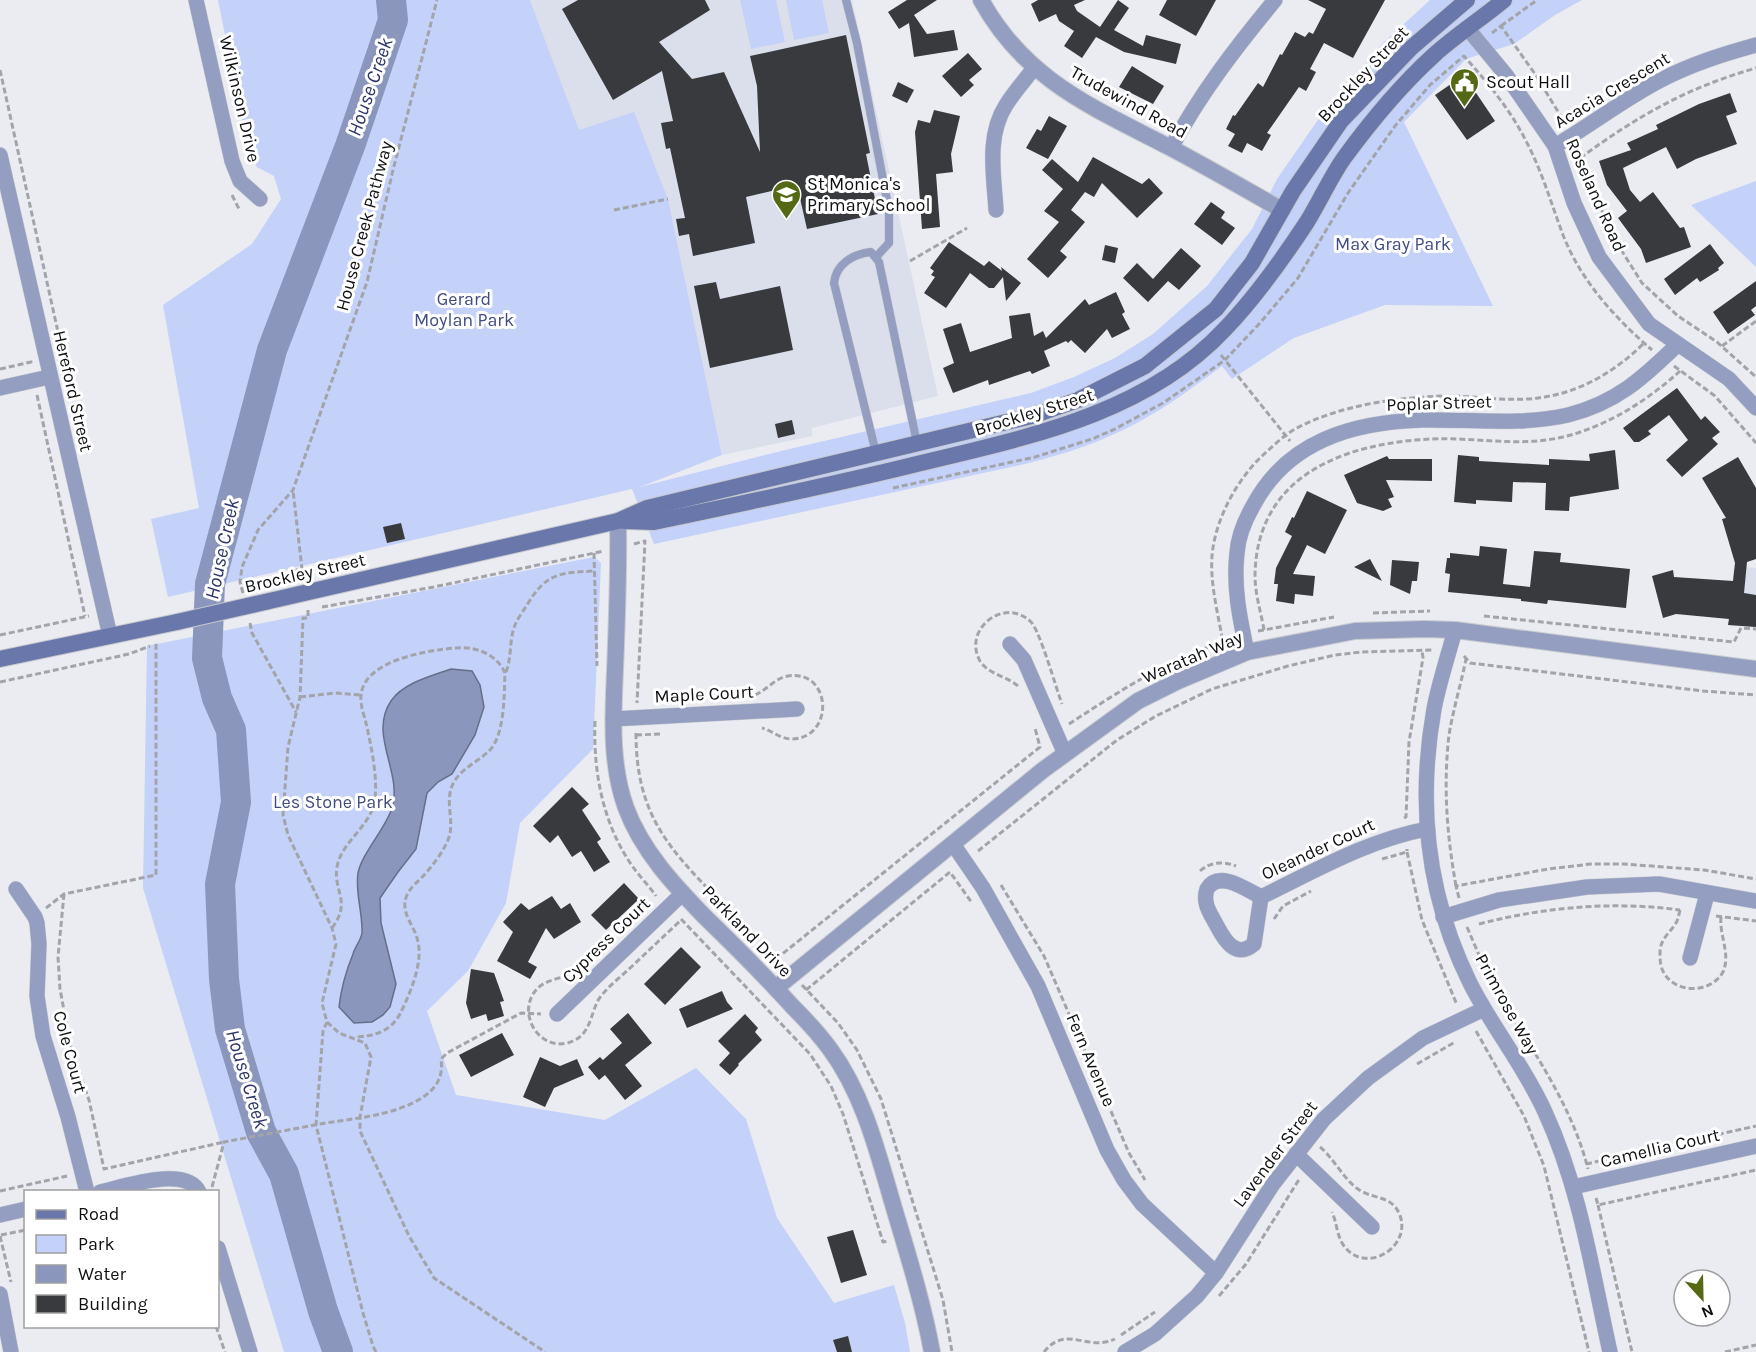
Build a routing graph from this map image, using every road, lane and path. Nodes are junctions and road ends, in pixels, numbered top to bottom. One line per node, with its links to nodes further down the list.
1 (196, 0): 22 (street, Wilkinson Drive)
2 (436, 0): 56 (path, House Creek Pathway)
3 (846, 0): 29 (lane)
4 (981, 0): 14 (street, Trudewind Road)
5 (1275, 0): 19 (street)
6 (1467, 0): 9 (main road, Brockley Street)
7 (1504, 0): 11 (main road, Brockley Street)
8 (1537, 0): 10 (path)
9 (1451, 13): 11 (main road); 26 (main road, Brockley Street)
10 (1501, 26): 12 (path); 17 (path)
11 (1468, 28): 12 (street, Roseland Road); 27 (main road, Brockley Street)
12 (1480, 43): 18 (street, Roseland Road)
13 (1756, 45): 17 (street, Acacia Crescent)
14 (1034, 68): 19 (street, Trudewind Road); 25 (street)
15 (1756, 69): 21 (path)
16 (0, 70): 37 (path)
17 (1571, 137): 18 (street, Acacia Crescent); 21 (path)
18 (1555, 146): 34 (street, Roseland Road)
19 (1172, 148): 26 (street, Trudewind Road)
20 (0, 155): 42 (street, Hereford Street)
21 (1580, 158): 35 (path)
22 (260, 199)
23 (668, 199): 24 (path)
24 (614, 210)
25 (996, 210)
26 (1282, 210): 27 (main road); 48 (main road, Brockley Street)
27 (1307, 222): 33 (main road, Brockley Street)
28 (967, 228): 30 (path)
29 (876, 257): 48 (lane); 51 (lane)
30 (909, 261)
31 (1756, 321): 35 (path)
32 (1644, 343): 38 (path); 39 (path); 47 (path)
33 (1210, 344): 39 (path); 52 (main road, Brockley Street)
34 (1677, 345): 38 (street, Poplar Street); 46 (street, Roseland Road)
35 (1722, 346): 43 (path)
36 (28, 351): 40 (path)
37 (63, 355)
38 (1663, 358): 41 (path); 50 (street, Poplar Street)
39 (1225, 360): 47 (path)
40 (0, 369)
41 (1680, 370): 49 (path); 67 (path)
42 (49, 377): 44 (street); 61 (street, Hereford Street)
43 (1756, 377)
44 (0, 388)
45 (37, 395): 64 (path)
46 (1756, 408)
47 (1285, 435): 50 (path); 69 (path)
48 (917, 443): 51 (main road, Brockley Street)
49 (1756, 443)
50 (1298, 452): 69 (street, Poplar Street)
51 (876, 453): 52 (main road); 53 (main road, Brockley Street)
52 (881, 473): 53 (main road, Brockley Street)
53 (618, 521): 54 (street, Parkland Drive); 71 (main road, Brockley Street, bridge)
54 (619, 548): 55 (path); 88 (path); 89 (street, Parkland Drive)
55 (594, 553): 57 (path); 58 (path)
56 (292, 571)
57 (594, 572): 78 (path); 79 (path)
58 (319, 608)
59 (308, 610): 84 (path)
60 (1440, 612): 62 (path)
61 (104, 613): 64 (path); 71 (street, Hereford Street)
62 (1368, 613)
63 (1482, 615): 66 (path)
64 (86, 617): 70 (path)
65 (1335, 617): 67 (path)
66 (1756, 629)
67 (1264, 630): 69 (path)
68 (1455, 630): 73 (street, Primrose Way); 74 (street, Waratah Way); 77 (street, Waratah Way)
69 (1243, 634): 74 (street, Poplar Street)
70 (0, 635)
71 (110, 636): 76 (main road, Brockley Street)
72 (1010, 644): 92 (street)
73 (1450, 650): 75 (path); 95 (street, Primrose Way); 97 (path)
74 (1247, 652): 94 (street, Waratah Way)
75 (1466, 658): 83 (path); 103 (path)
76 (0, 659)
77 (1756, 669)
78 (505, 673): 82 (path); 131 (path)
79 (597, 674)
80 (0, 682): 105 (path)
81 (1021, 689): 86 (path)
82 (361, 695): 84 (path); 117 (path)
83 (1756, 695)
84 (300, 697): 117 (path)
85 (797, 709): 88 (street, Maple Court)
86 (1065, 713)
87 (596, 717): 108 (path)
88 (637, 717): 89 (street, Maple Court); 119 (path)
89 (613, 719): 108 (street, Parkland Drive)
90 (1033, 719): 93 (path)
91 (1069, 723): 92 (path)
92 (1056, 733): 93 (path); 94 (street)
93 (1040, 747): 119 (path)
94 (1065, 754): 96 (street, Waratah Way)
95 (1427, 829): 107 (street, Oleander Court); 111 (street, Primrose Way)
96 (953, 844): 100 (street, Fern Avenue); 121 (street, Waratah Way)
97 (978, 850): 99 (path); 100 (path)
98 (1407, 852): 127 (path)
99 (983, 858)
100 (964, 860): 101 (path); 160 (street, Fern Avenue)
101 (950, 872): 110 (path); 123 (path)
102 (1000, 884): 145 (path)
103 (1456, 886)
104 (16, 890): 112 (street, Cole Court)
105 (64, 894): 112 (path); 141 (path)
106 (1707, 894): 109 (street); 111 (street); 118 (street)
107 (1261, 897): 107 (street, Oleander Court)
108 (676, 899): 114 (path); 122 (street, Parkland Drive); 126 (street, Cypress Court)
109 (1756, 901)
110 (975, 907)
111 (1443, 916): 124 (street, Primrose Way)
112 (35, 917): 143 (street, Cole Court)
113 (1721, 917): 115 (path)
114 (681, 920): 125 (path); 158 (path)
115 (1756, 921)
116 (1467, 927): 140 (path)
117 (332, 928): 128 (path)
118 (1689, 958)
119 (776, 959): 121 (path)
120 (579, 970): 125 (path)
121 (791, 974): 122 (street, Waratah Way)
122 (776, 988): 158 (street, Parkland Drive)
123 (806, 990)
124 (1484, 1009): 127 (street, Lavender Street); 147 (street, Primrose Way)
125 (530, 1014): 126 (path); 134 (path)
126 (557, 1014)
127 (1467, 1017): 129 (path); 139 (street, Lavender Street)
128 (327, 1022): 131 (path); 135 (path)
129 (1476, 1031): 130 (path); 173 (path)
130 (1467, 1035)
131 (354, 1038): 134 (path)
132 (1458, 1040): 133 (path)
133 (1415, 1065)
134 (360, 1117): 135 (path); 169 (path)
135 (316, 1125): 137 (path); 168 (path)
136 (1756, 1126): 140 (path)
137 (224, 1142): 141 (path); 150 (path)
138 (1756, 1146): 144 (street, Camellia Court)
139 (1296, 1154): 155 (street); 160 (street, Lavender Street)
140 (1586, 1164): 144 (path)
141 (104, 1169): 143 (path)
142 (1756, 1170): 152 (path)
143 (82, 1173): 148 (street, Cole Court); 151 (path)
144 (1591, 1183): 147 (street, Camellia Court); 152 (path)
145 (1150, 1186)
146 (196, 1187): 149 (street)
147 (1573, 1187): 174 (street, Primrose Way)
148 (87, 1190)
149 (105, 1190)
150 (207, 1190)
151 (0, 1191)
152 (1598, 1204): 175 (path)
153 (24, 1209): 154 (street)
154 (0, 1215)
155 (1372, 1227)
156 (24, 1230): 157 (path)
157 (1, 1235)
158 (903, 1237): 170 (street, Parkland Drive)
159 (219, 1251): 167 (street)
160 (1216, 1273): 172 (street, Lavender Street)
161 (0, 1294): 165 (street)
162 (1160, 1308): 171 (path)
163 (217, 1328): 166 (path)
164 (1756, 1345): 176 (path)
165 (12, 1352)
166 (225, 1352)
167 (250, 1352)
168 (376, 1352)
169 (545, 1352)
170 (932, 1352)
171 (1044, 1352)
172 (1125, 1352)
173 (1589, 1352)
174 (1610, 1352)
175 (1632, 1352)
176 (1725, 1352)

